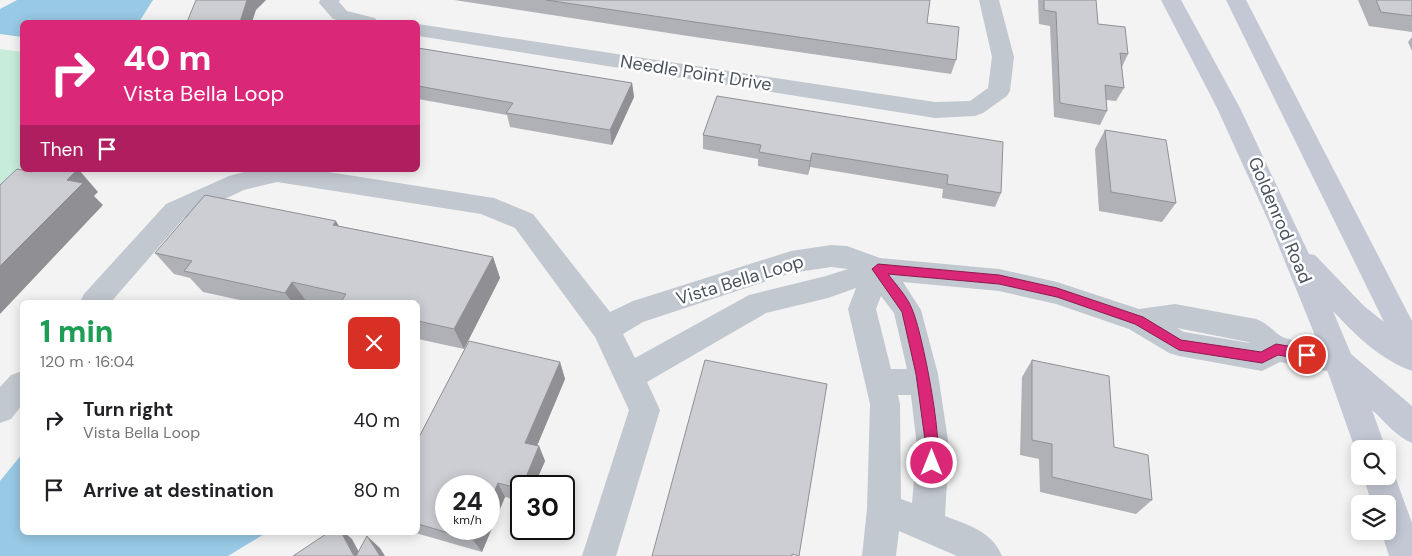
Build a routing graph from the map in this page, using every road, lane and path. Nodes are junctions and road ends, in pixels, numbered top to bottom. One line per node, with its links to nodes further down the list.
1 (989, 0): 6 (street, Needle Point Drive)
2 (1171, 0): 9 (main road, Goldenrod Road)
3 (1236, 0): 13 (main road)
4 (335, 7): 5 (street)
5 (364, 20)
6 (420, 30)
7 (277, 172): 12 (street)
8 (277, 172): 11 (street)
9 (1295, 253): 14 (main road); 15 (main road, Goldenrod Road)
10 (878, 269): 12 (street, Vista Bella Loop); 15 (street, Vista Bella Loop); 16 (street, Vista Bella Loop); 17 (street); 18 (street)
11 (96, 300)
12 (606, 329): 16 (street)
13 (1412, 350)
14 (1412, 358)
15 (1337, 360): 21 (main road); 22 (main road, Goldenrod Road)
16 (629, 377): 26 (street)
17 (879, 382): 18 (street); 24 (street)
18 (924, 382): 25 (street)
19 (20, 386): 20 (street)
20 (0, 409)
21 (1412, 429)
22 (1367, 440)
23 (1382, 485): 29 (main road)
24 (884, 509): 25 (street); 27 (street)
25 (927, 527): 28 (street)
26 (599, 556)
27 (879, 556)
28 (985, 556)
29 (1406, 556)

